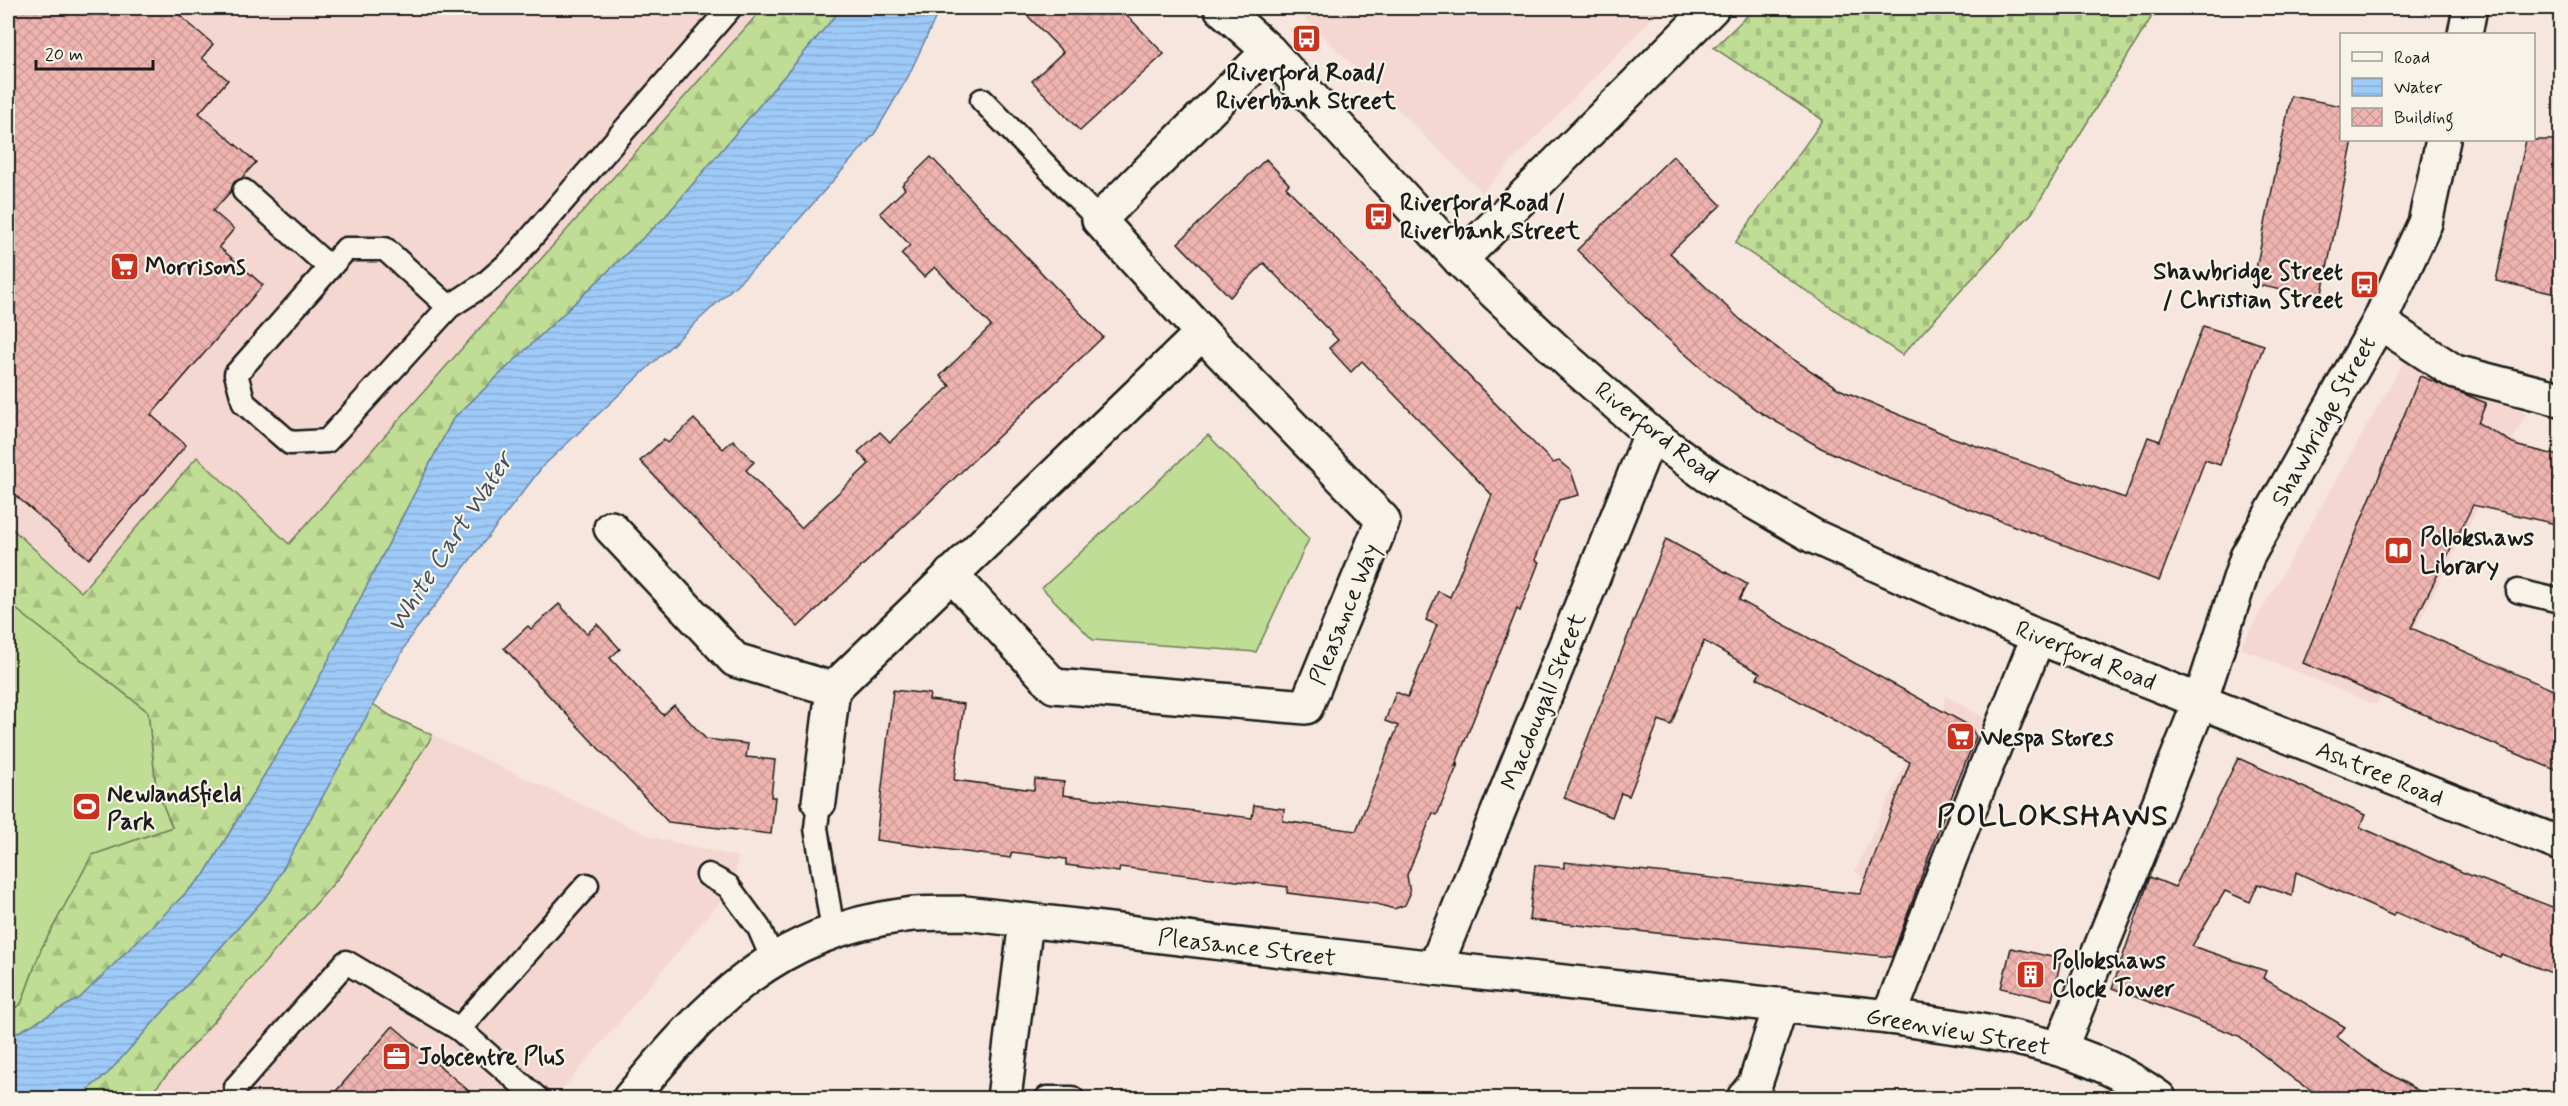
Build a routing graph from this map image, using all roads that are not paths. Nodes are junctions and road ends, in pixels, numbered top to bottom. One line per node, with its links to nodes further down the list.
1 (730, 8): 13 (lane)
2 (1221, 8): 6 (street, Riverford Road)
3 (1712, 8): 11 (street)
4 (2470, 8): 5 (street)
5 (2465, 33)
6 (1269, 51): 10 (street); 11 (street, Riverford Road)
7 (982, 100): 10 (lane)
8 (2443, 141): 14 (street, Shawbridge Street)
9 (244, 191): 12 (lane)
10 (1099, 220): 15 (street, Pleasance Way)
11 (1460, 260): 17 (street, Riverford Road)
12 (329, 267): 13 (lane); 13 (lane)
13 (449, 307)
14 (2379, 322): 16 (street); 24 (street, Shawbridge Street)
15 (1202, 333): 19 (street); 19 (street, Pleasance Way)
16 (2560, 399)
17 (1651, 434): 22 (street, Riverford Road); 32 (street, Macdougall Street)
18 (611, 528): 23 (street)
19 (951, 574): 23 (street)
20 (2518, 591): 21 (lane)
21 (2560, 601)
22 (2038, 637): 24 (street, Riverford Road); 34 (street)
23 (833, 689): 25 (street)
24 (2200, 702): 26 (street, Ashtree Road); 36 (street, Shawbridge Street)
25 (819, 802): 30 (lane)
26 (2560, 844)
27 (708, 875): 31 (lane)
28 (587, 885): 35 (lane)
29 (1026, 921): 30 (street, Pleasance Street); 32 (street, Pleasance Street); 40 (street)
30 (832, 931): 31 (street, Pleasance Street)
31 (773, 960): 39 (street, Pleasance Street)
32 (1435, 968): 33 (street, Pleasance Street)
33 (1781, 1005): 34 (street, Greenview Street); 43 (street)
34 (1889, 1017): 36 (street, Greenview Street)
35 (459, 1029): 37 (lane); 38 (lane)
36 (2060, 1048): 44 (street, Greenview Street)
37 (236, 1087)
38 (537, 1098)
39 (630, 1098)
40 (1004, 1098)
41 (1047, 1098): 42 (lane)
42 (1072, 1098)
43 (1744, 1098)
44 (2159, 1098)

